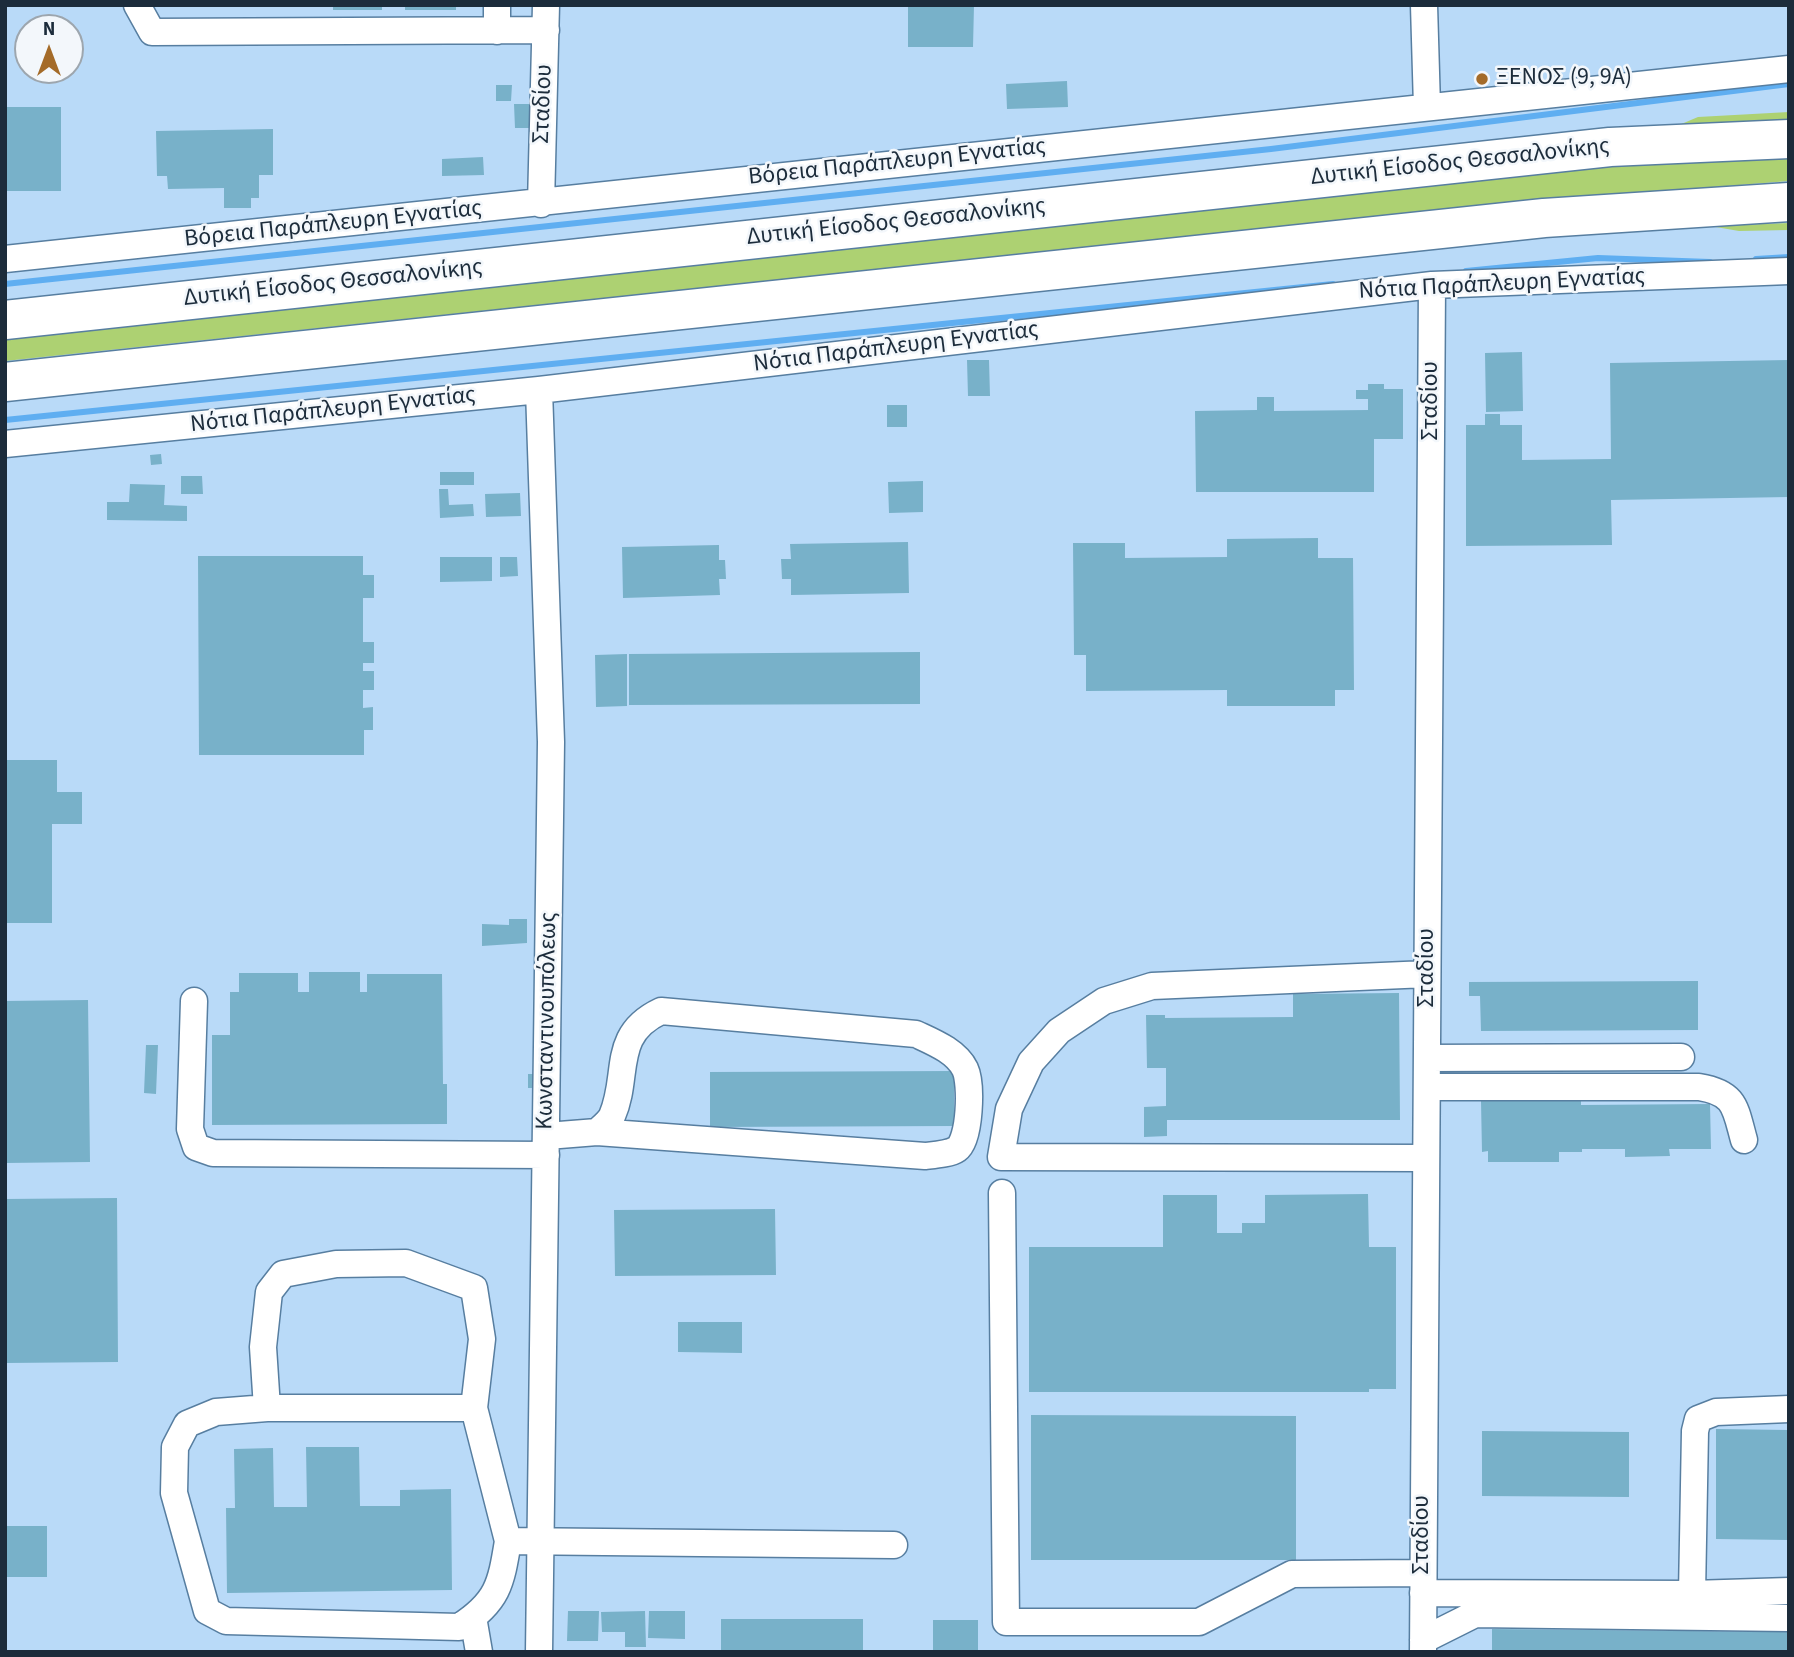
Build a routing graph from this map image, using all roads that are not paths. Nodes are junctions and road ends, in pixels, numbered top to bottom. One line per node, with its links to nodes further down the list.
1 (137, 5): 3 (street)
2 (1424, 5): 6 (street)
3 (497, 18): 4 (street)
4 (546, 18): 9 (street, Σταδίου)
5 (1789, 69): 6 (street, Βόρεια Παράπλευρη Εγνατίας)
6 (1427, 107): 9 (street, Βόρεια Παράπλευρη Εγνατίας)
7 (1789, 139): 13 (highway, Δυτική Είσοδος Θεσσαλονίκης)
8 (1789, 202): 14 (highway)
9 (541, 204): 10 (street, Βόρεια Παράπλευρη Εγνατίας)
10 (5, 259)
11 (1789, 271): 12 (street, Νότια Παράπλευρη Εγνατίας)
12 (1432, 285): 15 (street, Νότια Παράπλευρη Εγνατίας); 17 (street, Σταδίου)
13 (5, 320)
14 (5, 382)
15 (538, 390): 16 (street, Νότια Παράπλευρη Εγνατίας); 24 (street, Κωνσταντινουπόλεως)
16 (5, 444)
17 (1427, 974): 20 (street, Σταδίου); 25 (street)
18 (194, 1001): 24 (street)
19 (1681, 1057): 20 (street)
20 (1427, 1058): 21 (street, Σταδίου)
21 (1427, 1087): 23 (street); 25 (street, Σταδίου)
22 (597, 1132): 22 (street); 24 (street)
23 (1744, 1140)
24 (547, 1145): 31 (street, Κωνσταντινουπόλεως)
25 (1426, 1158): 33 (street, Σταδίου)
26 (1002, 1193): 33 (street)
27 (267, 1408): 28 (street); 28 (street); 36 (street)
28 (474, 1408): 30 (street)
29 (1789, 1409): 35 (street)
30 (508, 1541): 31 (street); 36 (street)
31 (541, 1541): 32 (street); 40 (street, Κωνσταντινουπόλεως)
32 (894, 1545)
33 (1423, 1583): 35 (street); 38 (street, Σταδίου)
34 (1789, 1591): 35 (street)
35 (1692, 1594)
36 (474, 1618): 39 (street)
37 (1789, 1618): 38 (street)
38 (1423, 1646)
39 (479, 1652)
40 (539, 1652)

